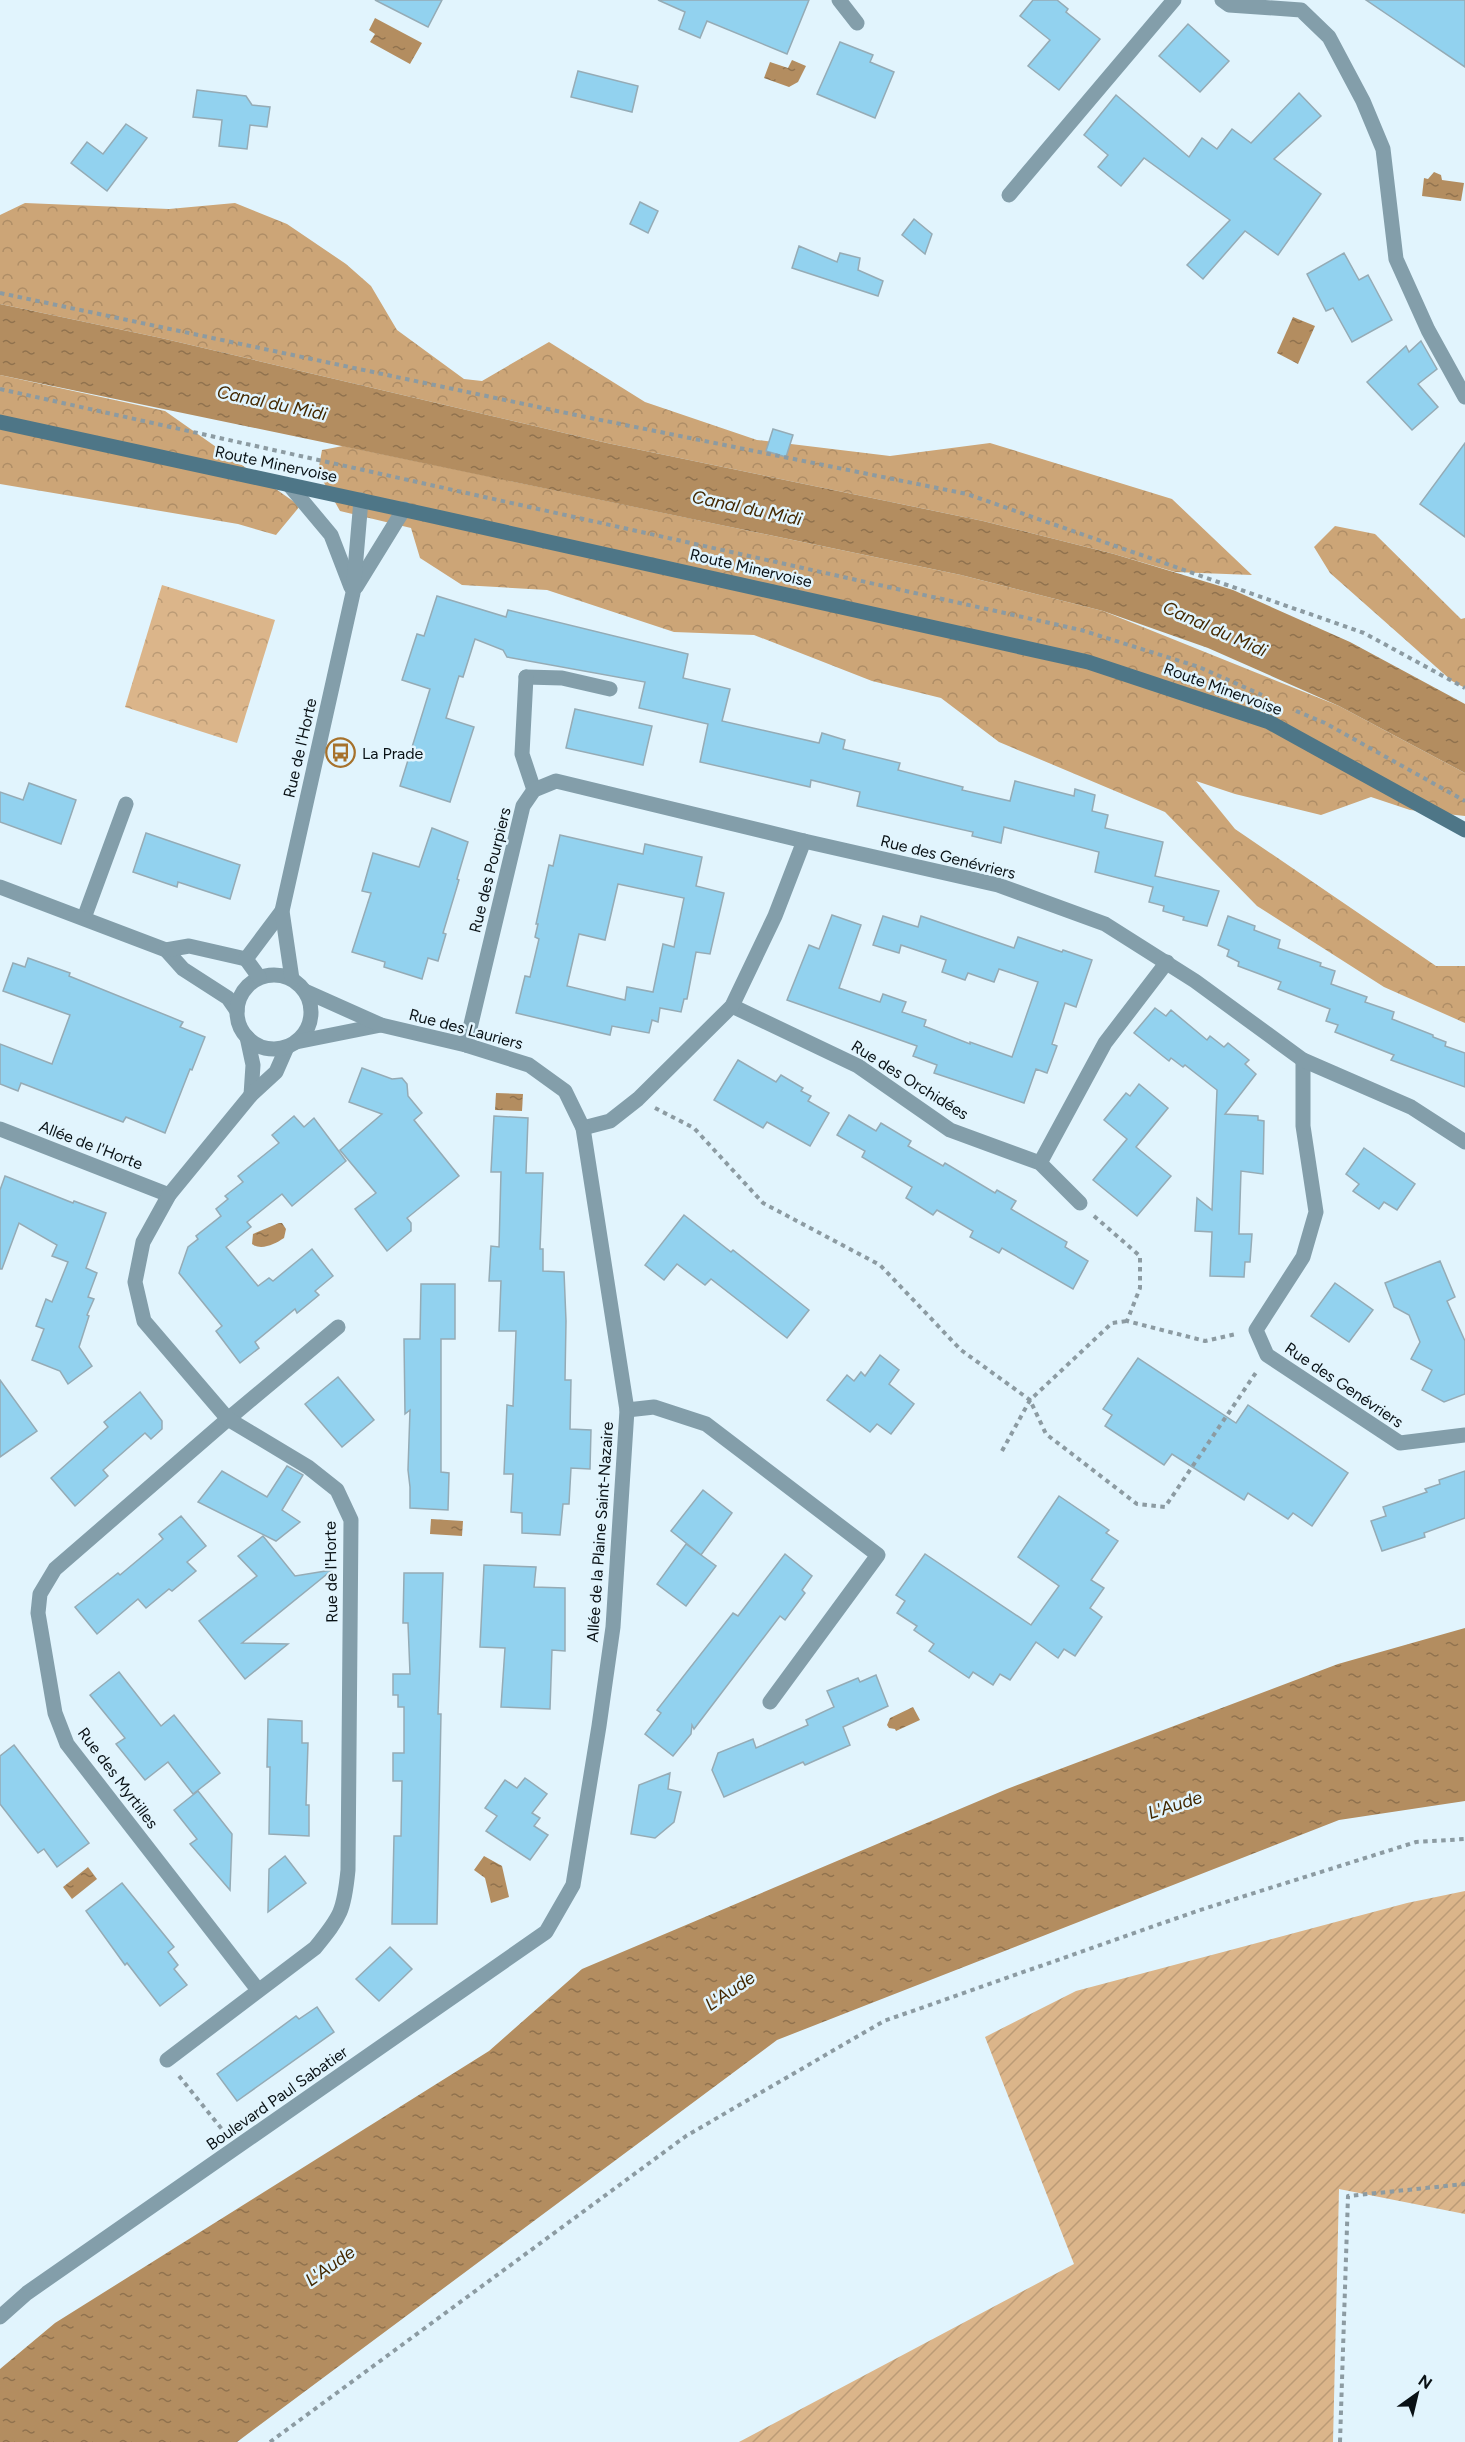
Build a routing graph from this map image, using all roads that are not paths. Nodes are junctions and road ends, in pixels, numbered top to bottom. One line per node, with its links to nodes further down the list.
1 (840, 0): 5 (street)
2 (1174, 0): 6 (street)
3 (1222, 0): 4 (street)
4 (1306, 5): 7 (street)
5 (857, 23)
6 (1010, 195)
7 (1465, 397)
8 (0, 422): 9 (main road, Route Minervoise)
9 (290, 486): 10 (main road, Route Minervoise); 12 (street)
10 (361, 500): 11 (main road, Route Minervoise); 12 (street, Rue de l'Horte)
11 (404, 509): 12 (street, Rue de l'Horte); 16 (main road, Route Minervoise)
12 (353, 593): 19 (street, Rue de l'Horte)
13 (610, 689): 14 (street)
14 (534, 790): 17 (street, Rue des Genévriers); 32 (street, Rue des Pourpiers)
15 (126, 804): 20 (street)
16 (1465, 830)
17 (804, 841): 23 (street, Rue des Genévriers); 27 (street)
18 (0, 886): 20 (street)
19 (282, 910): 22 (street, Rue de l'Horte); 25 (street, Rue de l'Horte)
20 (84, 918): 21 (street)
21 (166, 950): 22 (street); 28 (street)
22 (246, 959): 24 (street)
23 (1167, 962): 33 (street, Rue des Genévriers); 38 (street)
24 (259, 977): 25 (street); 28 (street)
25 (292, 979): 26 (street)
26 (305, 991): 29 (street, Rue des Lauriers); 31 (street)
27 (732, 1006): 35 (street); 38 (street, Rue des Orchidées)
28 (237, 1011): 30 (street)
29 (381, 1025): 31 (street, Rue des Lauriers); 32 (street, Rue des Lauriers)
30 (247, 1037): 31 (street); 34 (street)
31 (291, 1045): 34 (street, Rue de l'Horte)
32 (466, 1045): 35 (street, Rue des Lauriers)
33 (1303, 1060): 37 (street, Rue des Genévriers); 44 (street, Rue des Genévriers)
34 (251, 1095): 39 (street, Rue de l'Horte)
35 (583, 1128): 42 (street, Allée de la Plaine Saint-Nazaire)
36 (0, 1129): 39 (street, Allée de l'Horte)
37 (1465, 1142)
38 (1040, 1163): 40 (street, Rue des Orchidées)
39 (169, 1195): 43 (street, Rue de l'Horte)
40 (1080, 1203)
41 (338, 1327): 43 (street, Rue des Myrtilles)
42 (627, 1410): 45 (street); 46 (street, Allée de la Plaine Saint-Nazaire)
43 (228, 1419): 47 (street, Rue de l'Horte); 47 (street, Rue des Myrtilles)
44 (1465, 1435)
45 (770, 1702)
46 (546, 1932): 49 (street, Boulevard Paul Sabatier)
47 (258, 1990): 48 (street, Rue de l'Horte)
48 (167, 2060)
49 (27, 2293): 50 (street, Boulevard Paul Sabatier); 51 (street, Boulevard Paul Sabatier)
50 (0, 2307)
51 (0, 2316)

